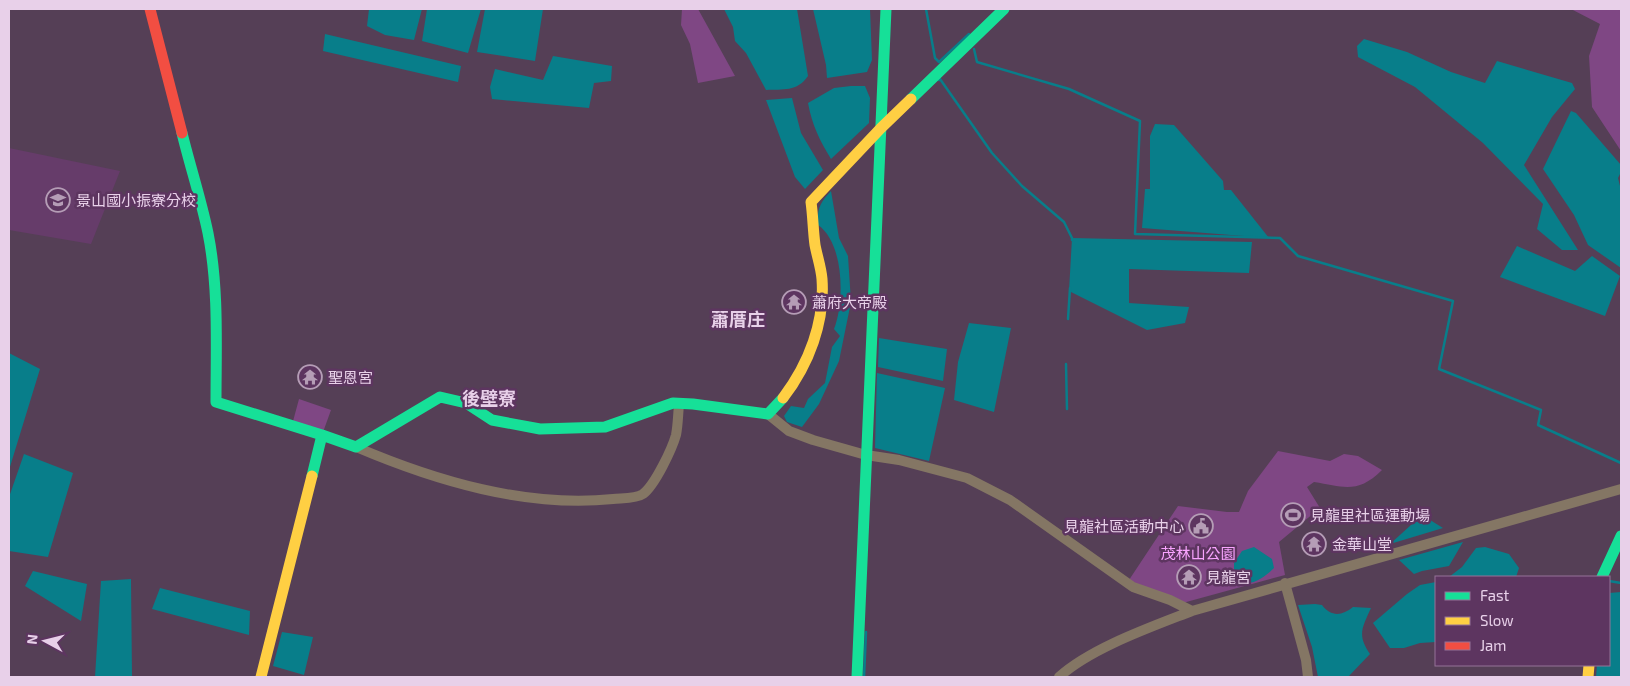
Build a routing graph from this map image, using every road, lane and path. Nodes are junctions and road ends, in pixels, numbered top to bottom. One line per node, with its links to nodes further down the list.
1 (150, 9): 7 (street)
2 (886, 9): 4 (street)
3 (1004, 9): 4 (street)
4 (881, 128): 6 (street); 9 (street)
5 (679, 405): 6 (street); 8 (street); 8 (street)
6 (768, 414): 9 (street)
7 (322, 435): 8 (street); 15 (street)
8 (356, 447)
9 (866, 455): 14 (street); 16 (street)
10 (1621, 489): 13 (street)
11 (1621, 536): 12 (street)
12 (1602, 576)
13 (1285, 583): 14 (street); 18 (street)
14 (1192, 611): 17 (street)
15 (261, 677)
16 (857, 677)
17 (1058, 677)
18 (1308, 677)

